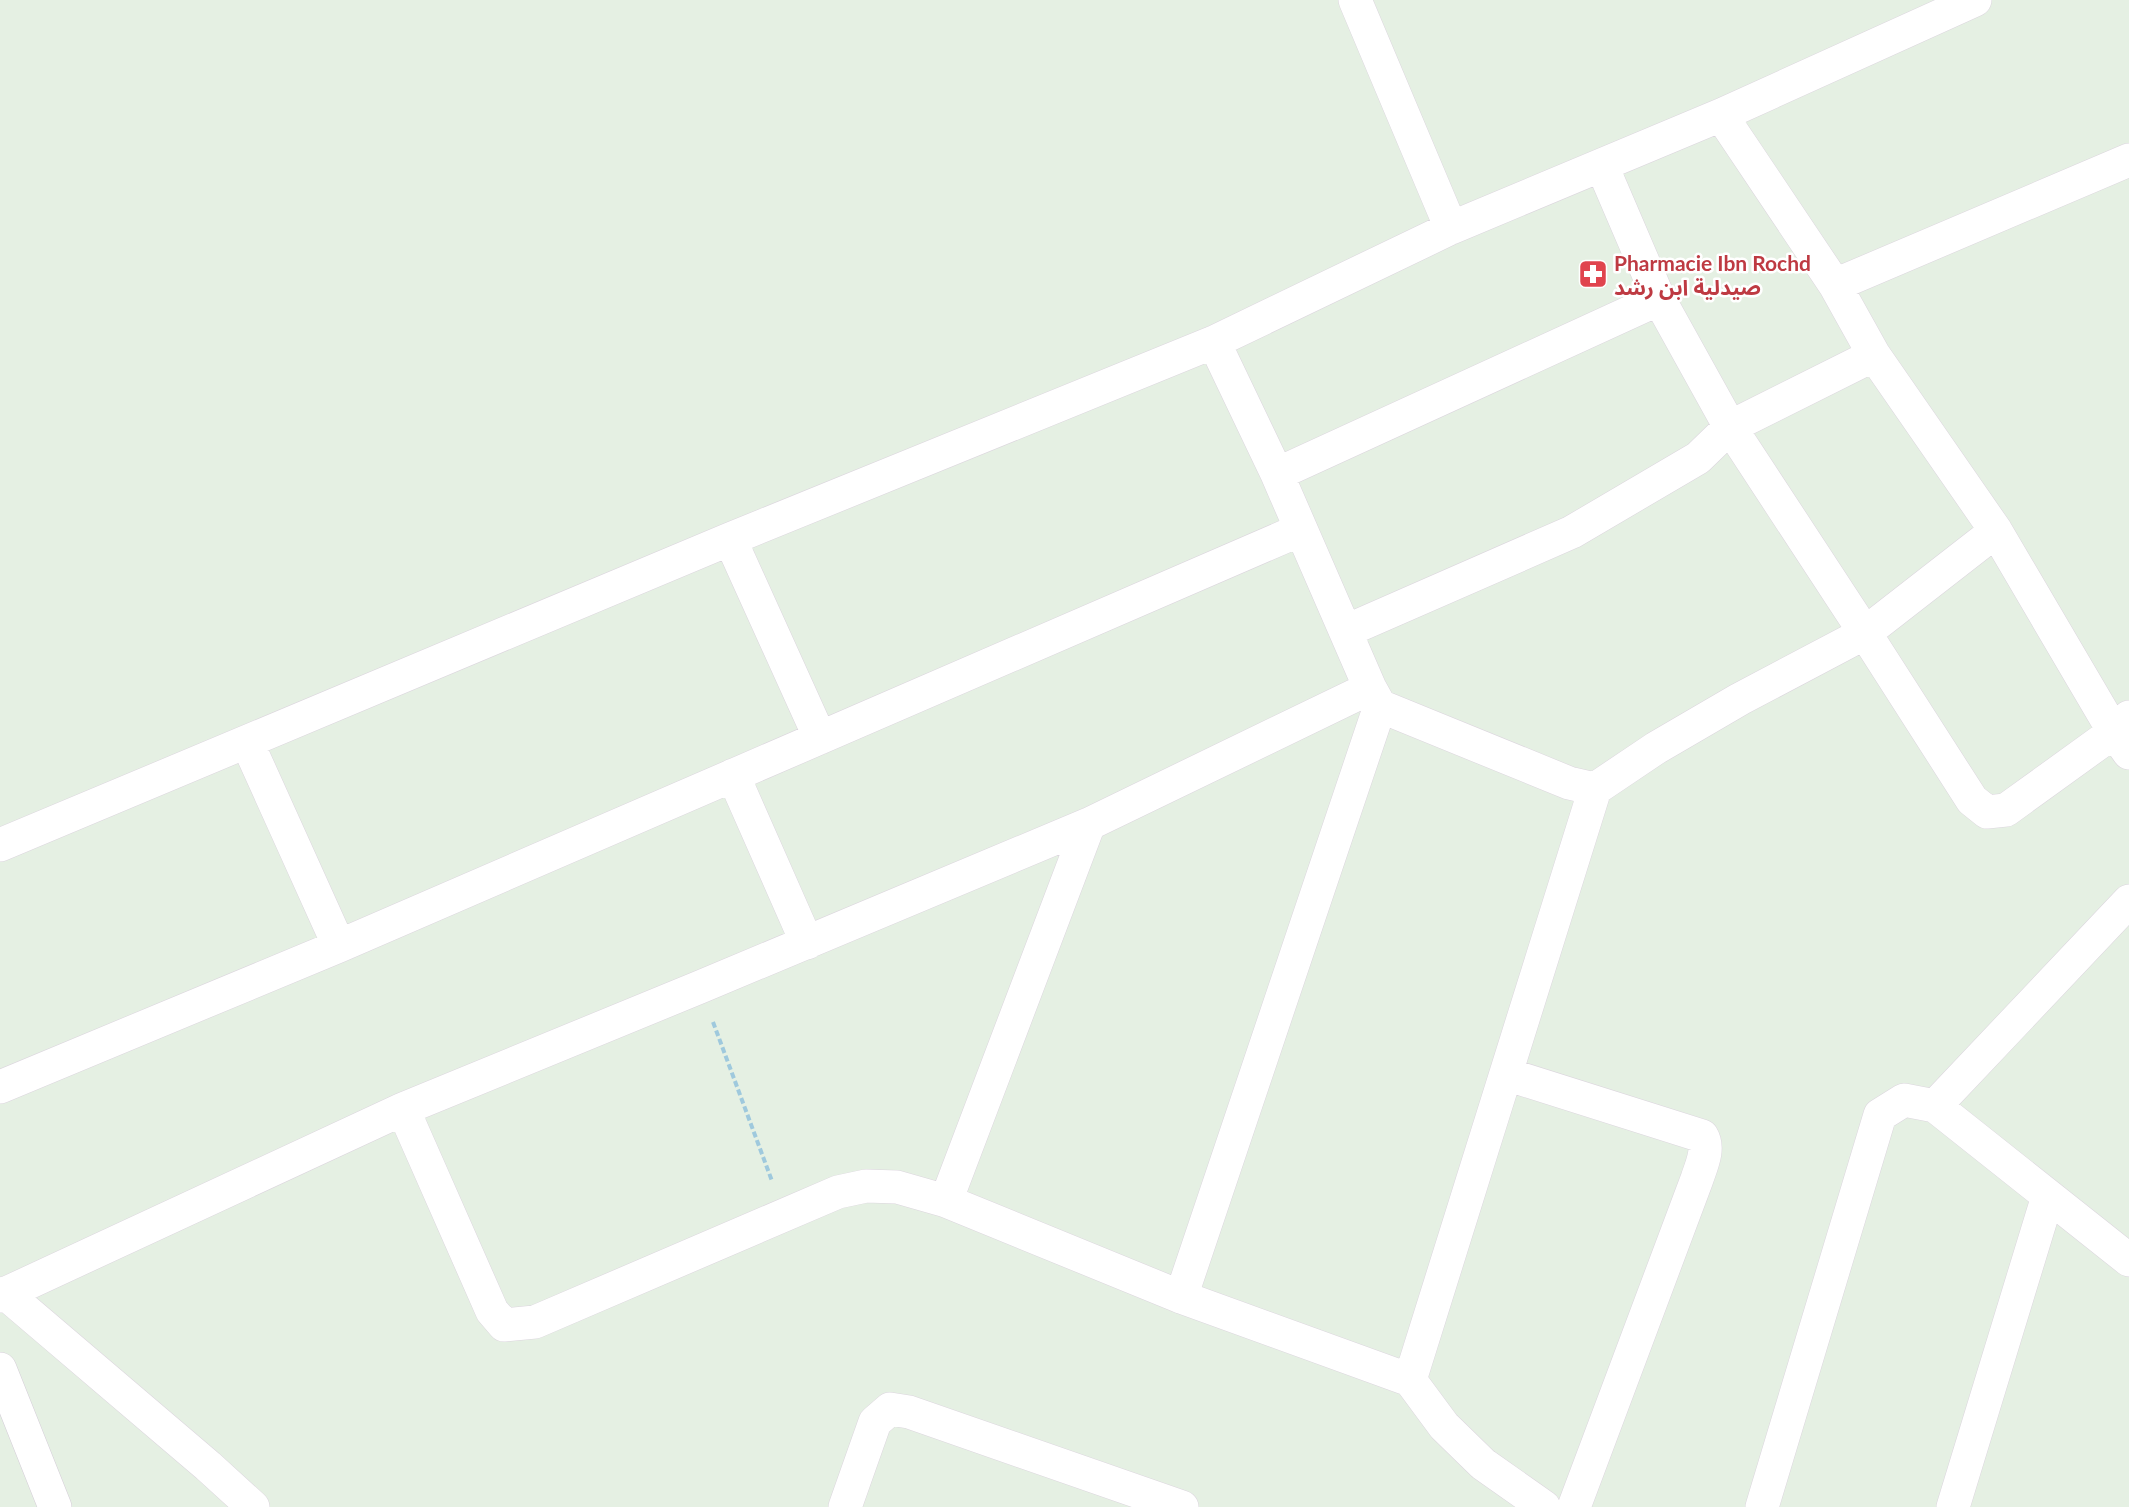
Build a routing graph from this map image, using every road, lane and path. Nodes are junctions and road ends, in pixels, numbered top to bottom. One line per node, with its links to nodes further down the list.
1 (1355, 0): 6 (street)
2 (1975, 0): 3 (street)
3 (1720, 115): 5 (street); 7 (street)
4 (2129, 160): 7 (street)
5 (1602, 166): 6 (street); 8 (street)
6 (1451, 228): 9 (street)
7 (1835, 285): 10 (street)
8 (1659, 299): 11 (street); 12 (street)
9 (1214, 342): 12 (street); 15 (street)
10 (1874, 355): 11 (street); 14 (street)
11 (1730, 427): 16 (street); 17 (street)
12 (1276, 474): 13 (street)
13 (1300, 530): 16 (street); 20 (street)
14 (1996, 531): 17 (street); 19 (street)
15 (730, 539): 20 (street); 21 (street)
16 (1346, 631): 18 (street)
17 (1865, 633): 19 (street); 23 (street)
18 (1375, 697): 23 (street); 24 (street); 39 (street)
19 (2124, 734)
20 (820, 738): 22 (street)
21 (247, 742): 25 (street); 28 (street)
22 (733, 775): 27 (street); 28 (street)
23 (1595, 789): 30 (street)
24 (1089, 824): 27 (street); 35 (street)
25 (0, 845)
26 (2129, 901): 32 (street)
27 (807, 943): 29 (street)
28 (339, 946): 31 (street)
29 (700, 987): 33 (street); 36 (path)
30 (1506, 1074): 41 (street); 47 (street)
31 (0, 1087)
32 (1935, 1106): 34 (street); 48 (street)
33 (403, 1109): 36 (street); 38 (street)
34 (2048, 1196): 37 (street); 49 (street)
35 (946, 1201): 36 (street); 39 (street)
36 (785, 1214)
37 (2129, 1260)
38 (3, 1294): 43 (street)
39 (1181, 1297): 41 (street)
40 (0, 1370): 42 (street)
41 (1410, 1380): 46 (street)
42 (55, 1507)
43 (253, 1507)
44 (845, 1507): 45 (street)
45 (1182, 1507)
46 (1544, 1507)
47 (1574, 1507)
48 (1762, 1507)
49 (1953, 1507)

